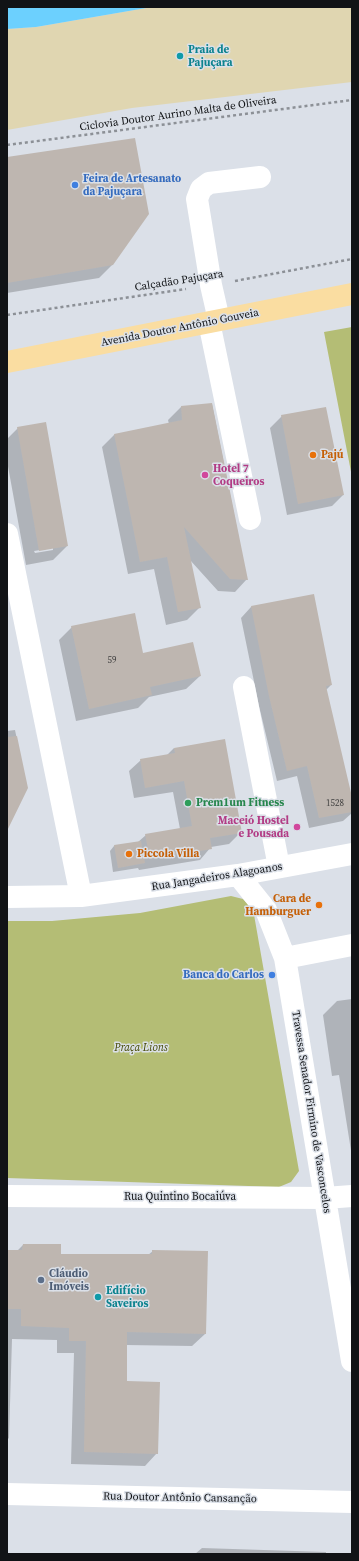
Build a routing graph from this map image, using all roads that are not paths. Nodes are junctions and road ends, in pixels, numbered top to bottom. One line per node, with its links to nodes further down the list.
1 (260, 177): 3 (street)
2 (352, 294): 3 (main road, Avenida Doutor Antônio Gouveia)
3 (214, 321): 4 (main road, Avenida Doutor Antônio Gouveia); 5 (street)
4 (7, 362)
5 (250, 519)
6 (7, 534): 11 (street)
7 (244, 687): 9 (street)
8 (352, 854): 9 (street, Rua Jangadeiros Alagoanos)
9 (279, 867): 10 (street, Rua Jangadeiros Alagoanos)
10 (238, 875): 11 (street, Rua Jangadeiros Alagoanos); 14 (street, Travessa Senador Firmino de Vasconcelos)
11 (81, 896): 12 (street, Rua Jangadeiros Alagoanos)
12 (7, 897)
13 (352, 945): 14 (street)
14 (285, 958): 17 (street, Travessa Senador Firmino de Vasconcelos)
15 (7, 1196): 17 (street, Rua Quintino Bocaiúva)
16 (352, 1196): 17 (street, Rua Quintino Bocaiúva)
17 (325, 1198): 18 (street, Travessa Senador Firmino de Vasconcelos)
18 (352, 1361)
19 (7, 1494): 20 (street, Rua Doutor Antônio Cansanção)
20 (352, 1502)

